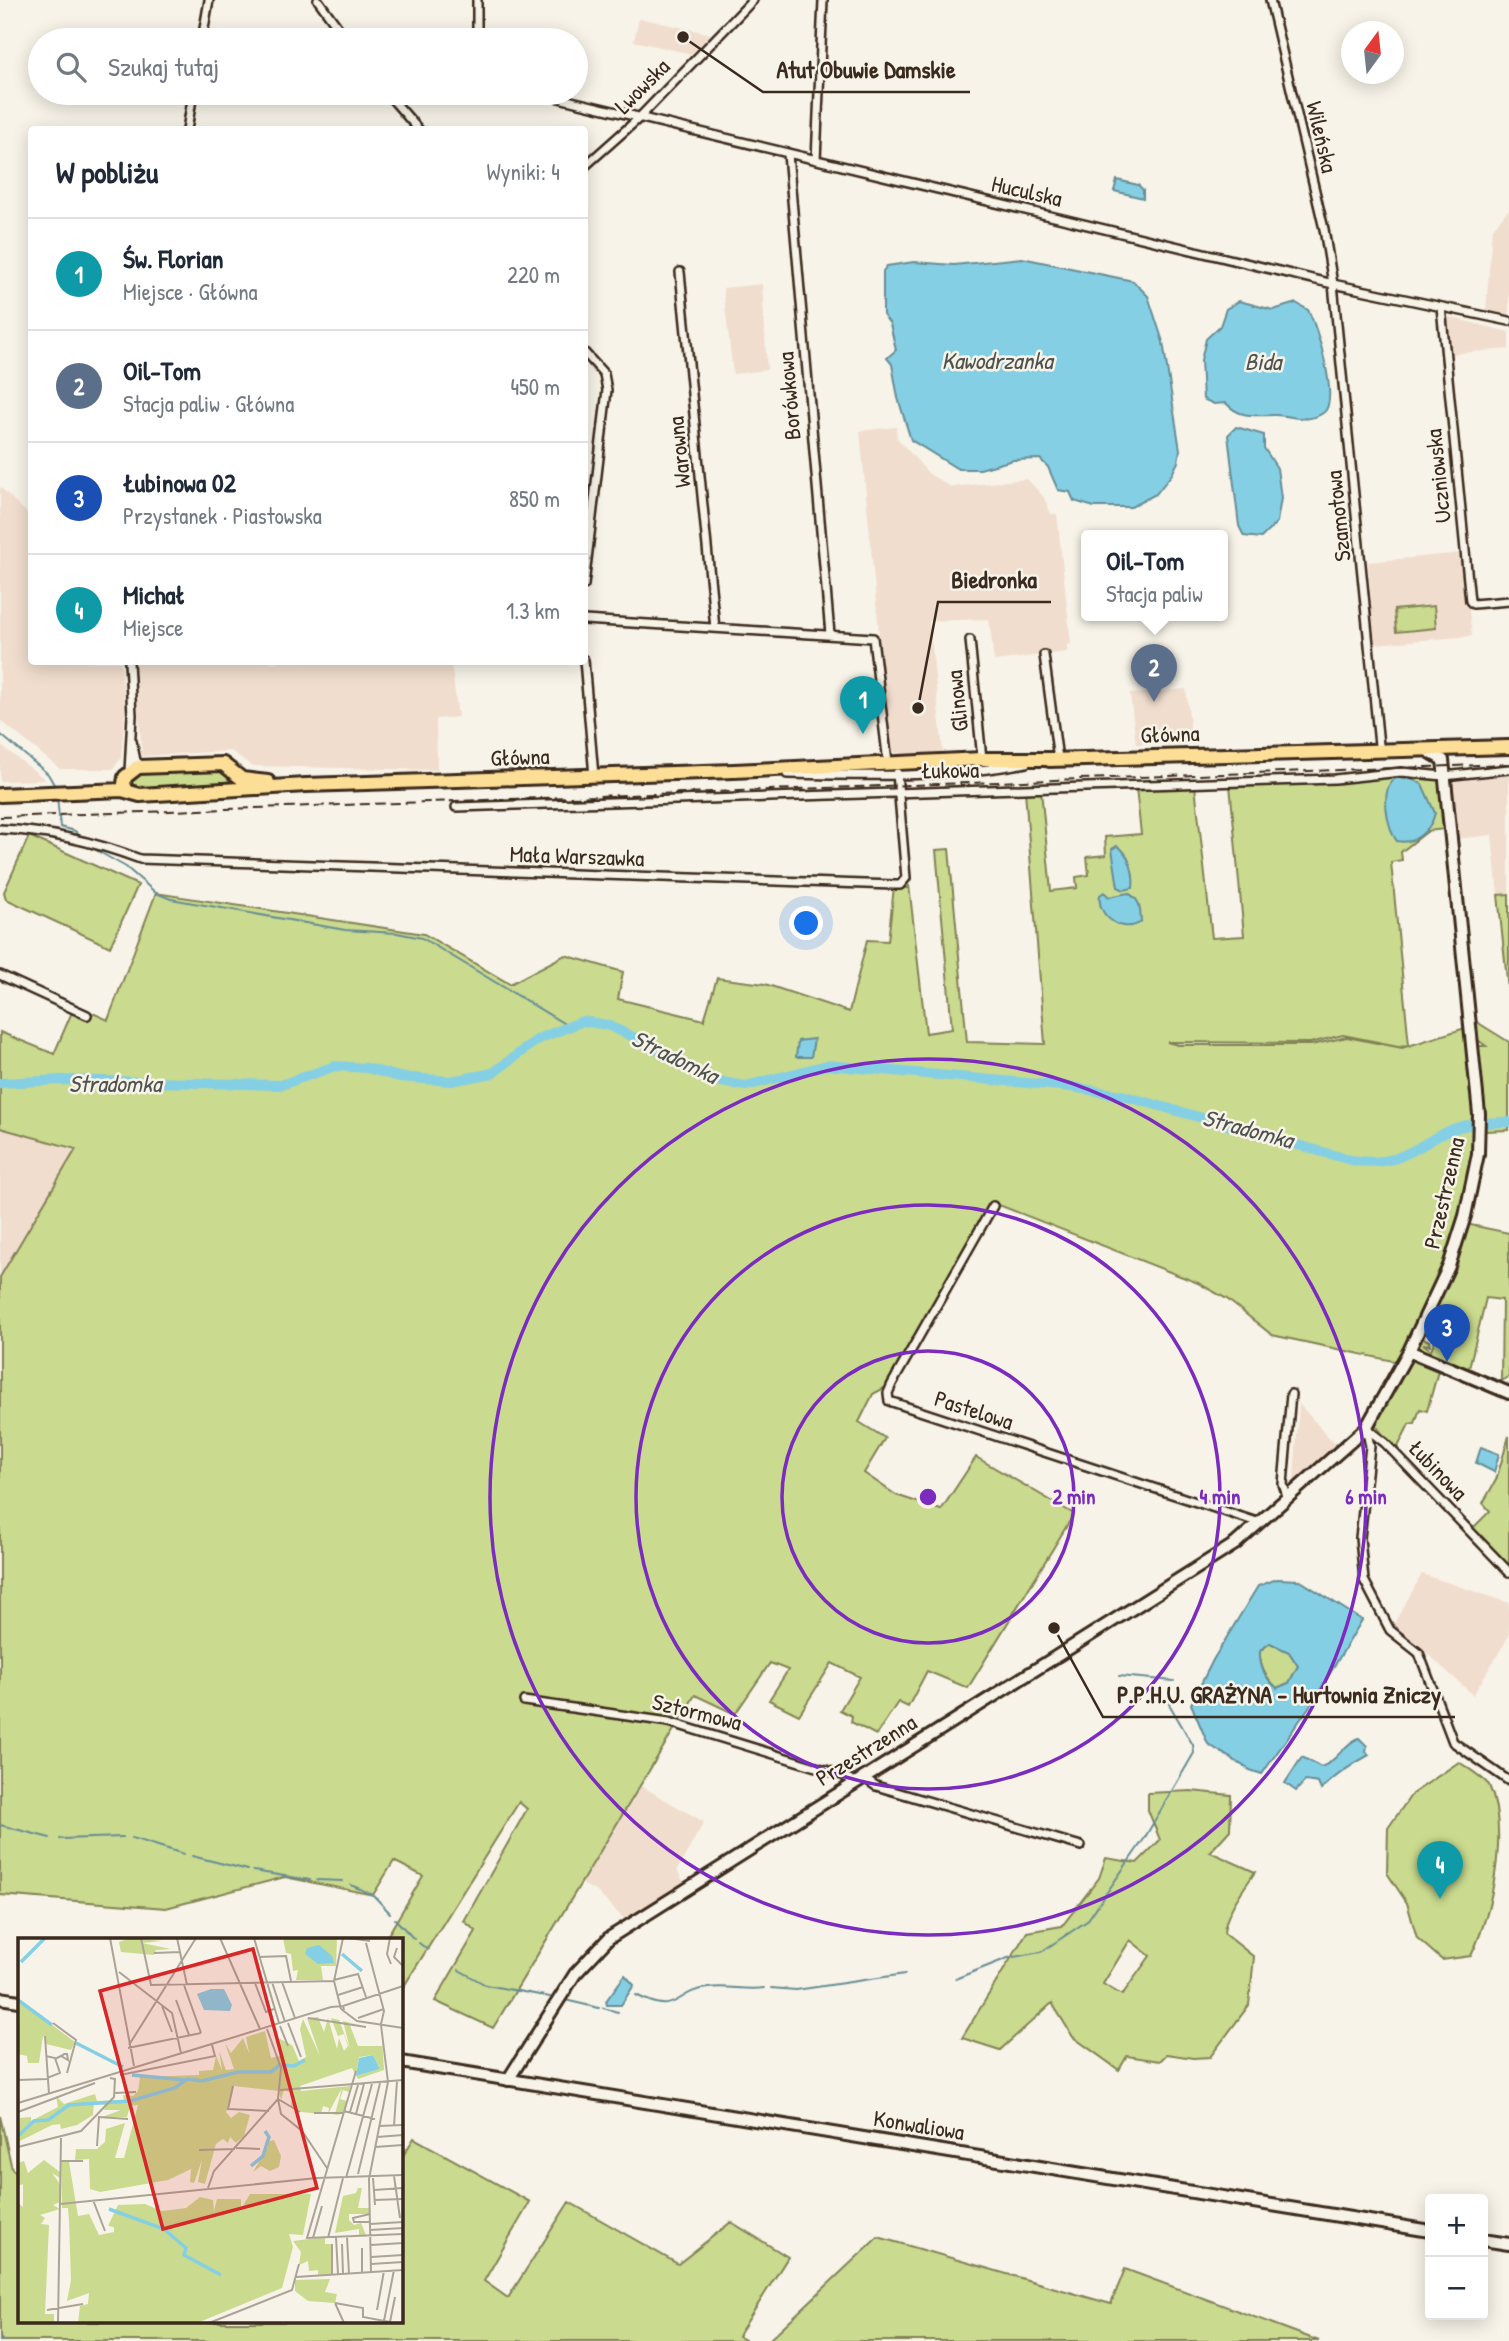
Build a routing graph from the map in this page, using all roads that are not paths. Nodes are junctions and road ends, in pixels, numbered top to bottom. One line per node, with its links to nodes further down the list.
1 (209, 0): 7 (street)
2 (318, 0): 8 (street)
3 (477, 0): 9 (street)
4 (753, 0): 13 (street, Lwowska)
5 (823, 0): 17 (street)
6 (1270, 0): 20 (street, Wileńska)
7 (204, 28)
8 (338, 28)
9 (477, 28)
10 (191, 105): 14 (street)
11 (397, 105): 15 (street)
12 (584, 105): 13 (street, Huculska)
13 (638, 119): 16 (street, Huculska); 18 (street, Lwowska)
14 (188, 126)
15 (416, 126)
16 (788, 154): 17 (street, Huculska); 28 (street, Borówkowa)
17 (816, 160): 20 (street, Huculska)
18 (588, 163)
19 (681, 272): 27 (street, Warowna)
20 (1333, 284): 21 (street, Huculska); 35 (street, Szamotowa)
21 (1441, 307): 22 (street, Huculska); 25 (street, Uczniowska)
22 (1509, 321)
23 (588, 357): 24 (street)
24 (588, 548)
25 (1509, 601)
26 (588, 620): 27 (street)
27 (715, 628): 28 (street)
28 (830, 634): 43 (street)
29 (970, 640): 40 (street, Glinowa)
30 (1044, 655): 41 (street)
31 (129, 665): 33 (street)
32 (584, 665): 51 (street)
33 (131, 737): 45 (street); 53 (street)
34 (1509, 741): 35 (main road, Główna)
35 (1379, 745): 39 (main road, Główna)
36 (1509, 747): 37 (main road, Główna)
37 (1460, 748): 38 (main road, Główna); 42 (street)
38 (1425, 750): 39 (main road, Główna); 42 (street)
39 (1287, 752): 41 (main road, Główna)
40 (982, 759): 41 (main road, Główna); 43 (main road, Główna)
41 (1056, 759): 44 (main road, Główna)
42 (1443, 760): 52 (street, Przestrzenna)
43 (888, 762): 47 (main road, Główna)
44 (1026, 764): 48 (street, Główna); 49 (main road, Główna)
45 (143, 767): 50 (main road, Główna); 53 (main road, Główna)
46 (1509, 769): 52 (street, Łukowa)
47 (734, 771): 49 (main road, Główna); 51 (main road, Główna)
48 (897, 773): 49 (street, Główna); 56 (street, Mała Warszawka)
49 (779, 774)
50 (235, 775): 54 (main road, Główna); 55 (main road)
51 (594, 776): 54 (main road, Główna)
52 (1444, 776): 56 (street, Łukowa); 63 (street, Przestrzenna)
53 (127, 781): 55 (main road, Główna); 57 (main road, Główna)
54 (306, 785): 55 (main road, Główna)
55 (225, 790)
56 (898, 793): 58 (street, Łukowa); 59 (street, Mała Warszawka)
57 (0, 795)
58 (456, 807)
59 (0, 829)
60 (0, 975): 61 (street)
61 (87, 1015)
62 (993, 1206): 68 (street, Pastelowa)
63 (1409, 1351): 64 (street); 66 (street, Przestrzenna)
64 (1509, 1393)
65 (1291, 1394): 67 (street)
66 (1366, 1429): 67 (street, Przestrzenna); 69 (street, Łubinowa); 72 (street)
67 (1288, 1499): 68 (street, Przestrzenna)
68 (1261, 1523): 71 (street, Przestrzenna)
69 (1509, 1572)
70 (524, 1701): 71 (street, Sztormowa)
71 (859, 1779): 73 (street, Sztormowa); 77 (street, Przestrzenna)
72 (1509, 1780)
73 (1081, 1846)
74 (0, 1998): 75 (street)
75 (18, 2001)
76 (402, 2062): 77 (street, Konwaliowa)
77 (509, 2080): 78 (street, Konwaliowa)
78 (1425, 2230)
79 (1488, 2241): 80 (street)
80 (1509, 2244)

